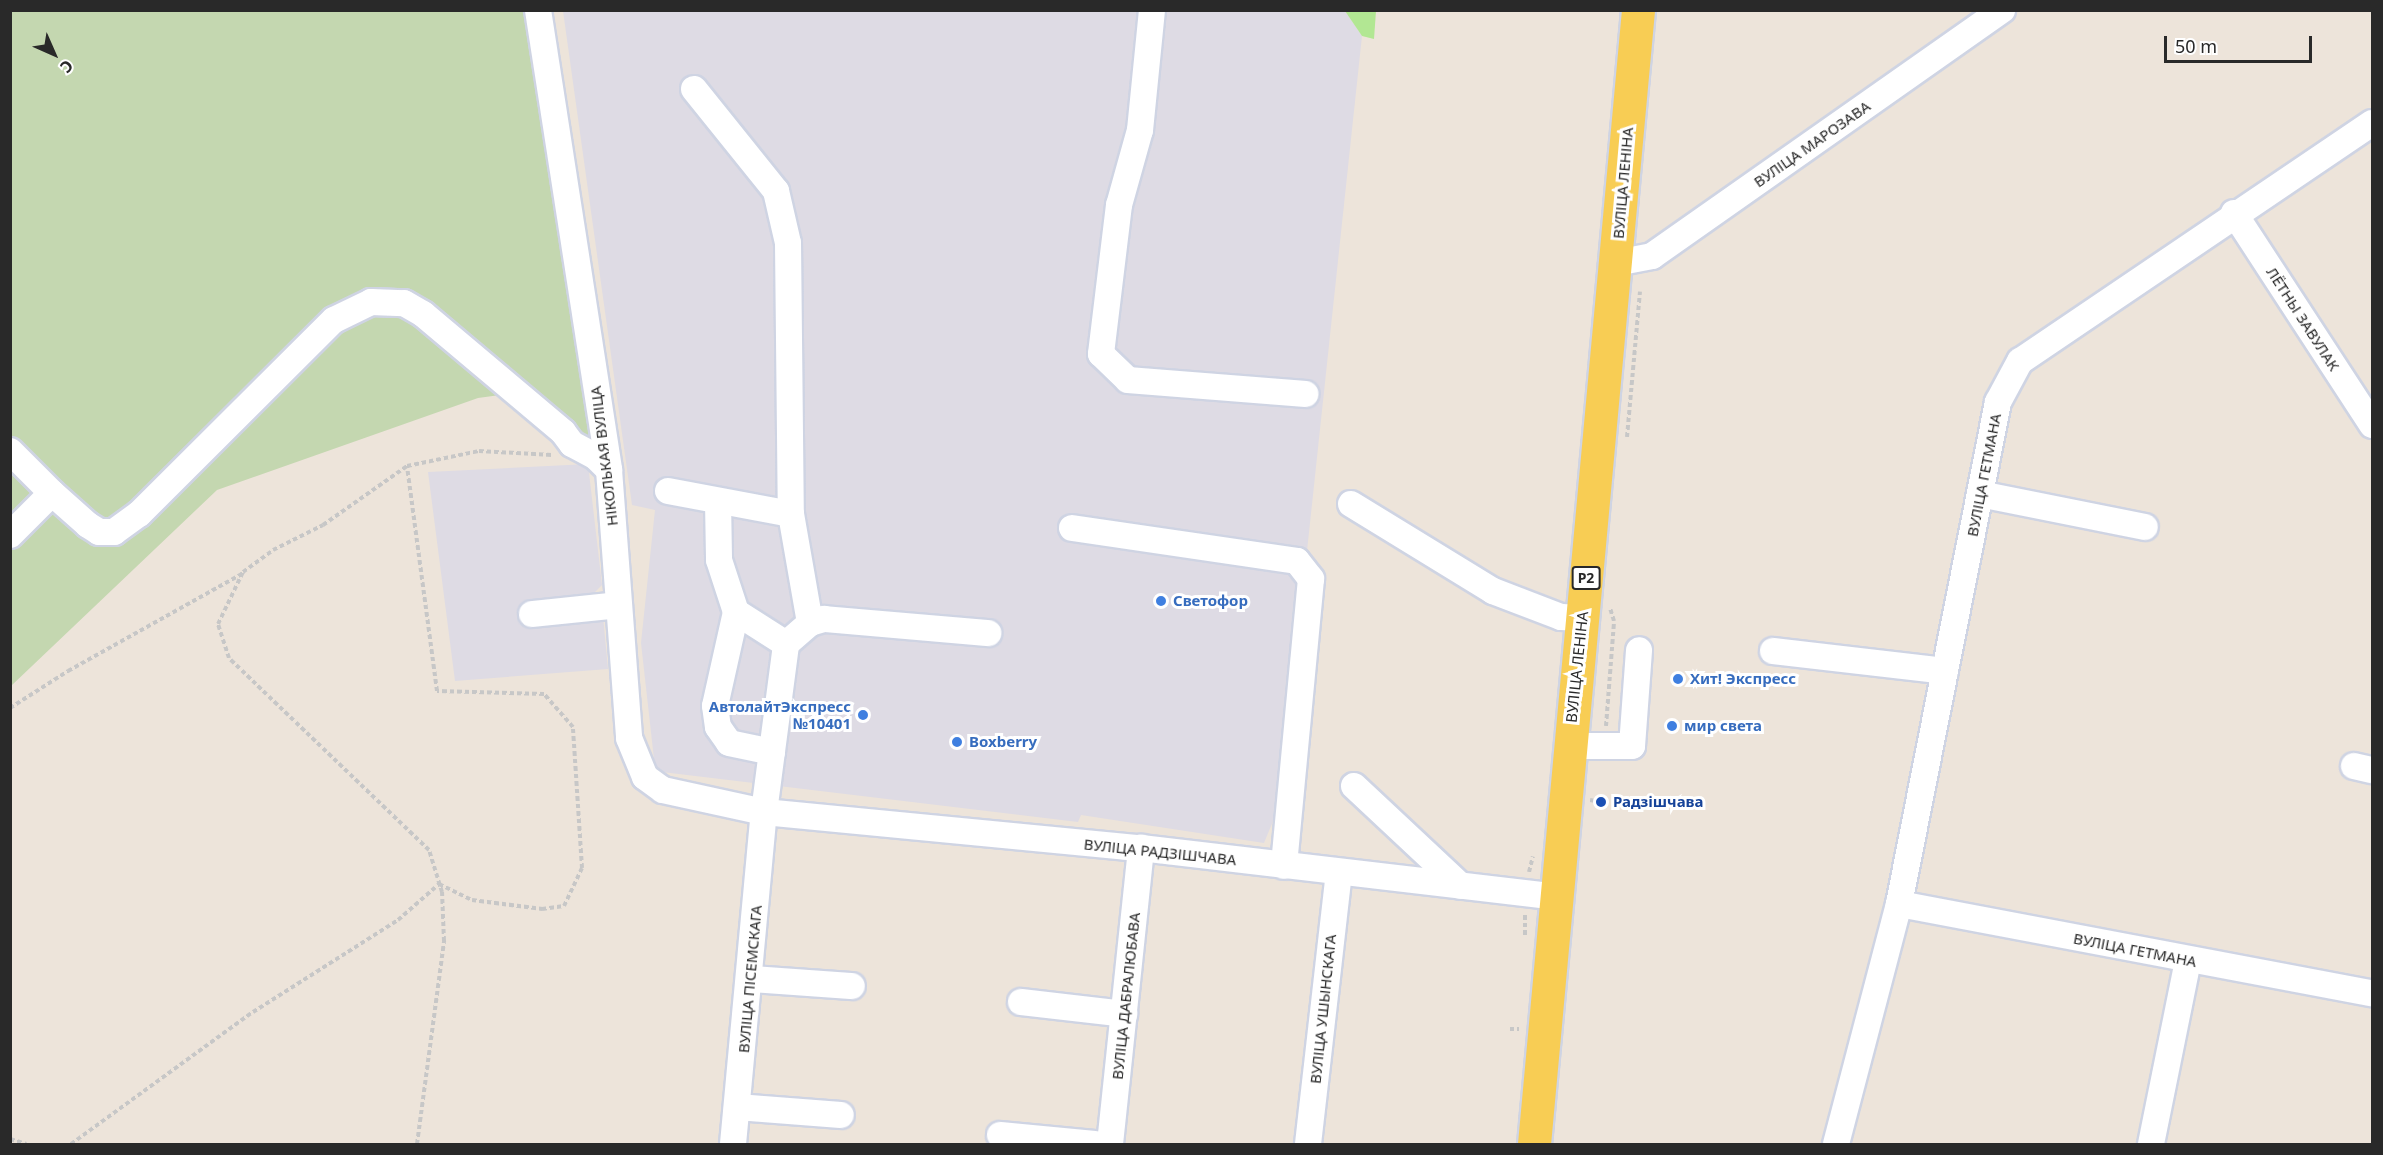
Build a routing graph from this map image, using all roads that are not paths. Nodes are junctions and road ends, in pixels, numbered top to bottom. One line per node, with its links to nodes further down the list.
1 (538, 10): 12 (street, НІКОЛЬКАЯ ВУЛІЦА)
2 (1152, 10): 9 (street)
3 (1638, 10): 8 (main road, ВУЛІЦА ЛЕНІНА / Р2)
4 (2000, 11): 8 (street, ВУЛІЦА МАРОЗАВА)
5 (694, 89): 18 (street)
6 (2373, 123): 7 (street, ВУЛІЦА ГЕТМАНА)
7 (2234, 213): 10 (street, ЛЁТНЫ ЗАВУЛАК); 15 (street, ВУЛІЦА ГЕТМАНА)
8 (1616, 263): 25 (main road, ВУЛІЦА ЛЕНІНА / Р2)
9 (1305, 394)
10 (2373, 425)
11 (10, 450): 14 (street)
12 (609, 470): 14 (street); 22 (street, НІКОЛЬКАЯ ВУЛІЦА)
13 (668, 491): 16 (street)
14 (52, 493): 21 (street)
15 (1980, 495): 19 (street); 31 (street, ВУЛІЦА ГЕТМАНА)
16 (718, 501): 18 (street); 23 (street)
17 (1351, 504): 25 (street)
18 (791, 514): 26 (street)
19 (2145, 527)
20 (1072, 528): 37 (street)
21 (10, 535)
22 (619, 605): 24 (street); 35 (street, НІКОЛЬКАЯ ВУЛІЦА)
23 (736, 612): 28 (street); 33 (street)
24 (532, 614)
25 (1582, 618): 32 (main road, ВУЛІЦА ЛЕНІНА / Р2)
26 (810, 623): 27 (street); 28 (street)
27 (988, 633)
28 (786, 644): 33 (street, ВУЛІЦА ПІСЕМСКАГА)
29 (1639, 650): 32 (street)
30 (1773, 651): 31 (street)
31 (1945, 671): 41 (street, ВУЛІЦА ГЕТМАНА)
32 (1569, 746): 40 (main road, ВУЛІЦА ЛЕНІНА / Р2)
33 (772, 752): 35 (street, ВУЛІЦА ПІСЕМСКАГА)
34 (1354, 786): 39 (street)
35 (764, 812): 36 (street, ВУЛІЦА РАДЗІШЧАВА); 43 (street, ВУЛІЦА ПІСЕМСКАГА)
36 (1141, 848): 37 (street, ВУЛІЦА РАДЗІШЧАВА); 47 (street, ВУЛІЦА ДАБРАЛЮБАВА)
37 (1284, 866): 38 (street, ВУЛІЦА РАДЗІШЧАВА)
38 (1338, 873): 39 (street, ВУЛІЦА РАДЗІШЧАВА); 54 (street, ВУЛІЦА УШЫНСКАГА)
39 (1461, 886): 40 (street, ВУЛІЦА РАДЗІШЧАВА)
40 (1556, 897): 55 (main road, ВУЛІЦА ЛЕНІНА / Р2)
41 (1899, 904): 42 (street, ВУЛІЦА ГЕТМАНА); 56 (street, ВУЛІЦА ГЕТМАНА)
42 (2188, 960): 45 (street, ВУЛІЦА ГЕТМАНА); 57 (street)
43 (751, 979): 44 (street); 48 (street, ВУЛІЦА ПІСЕМСКАГА)
44 (852, 986)
45 (2373, 993)
46 (1021, 1002): 47 (street)
47 (1124, 1014): 53 (street, ВУЛІЦА ДАБРАЛЮБАВА)
48 (737, 1107): 49 (street); 51 (street, ВУЛІЦА ПІСЕМСКАГА)
49 (841, 1115)
50 (1000, 1135): 52 (street)
51 (733, 1144)
52 (1095, 1144)
53 (1110, 1144)
54 (1308, 1144)
55 (1534, 1144)
56 (1836, 1144)
57 (2151, 1144)

